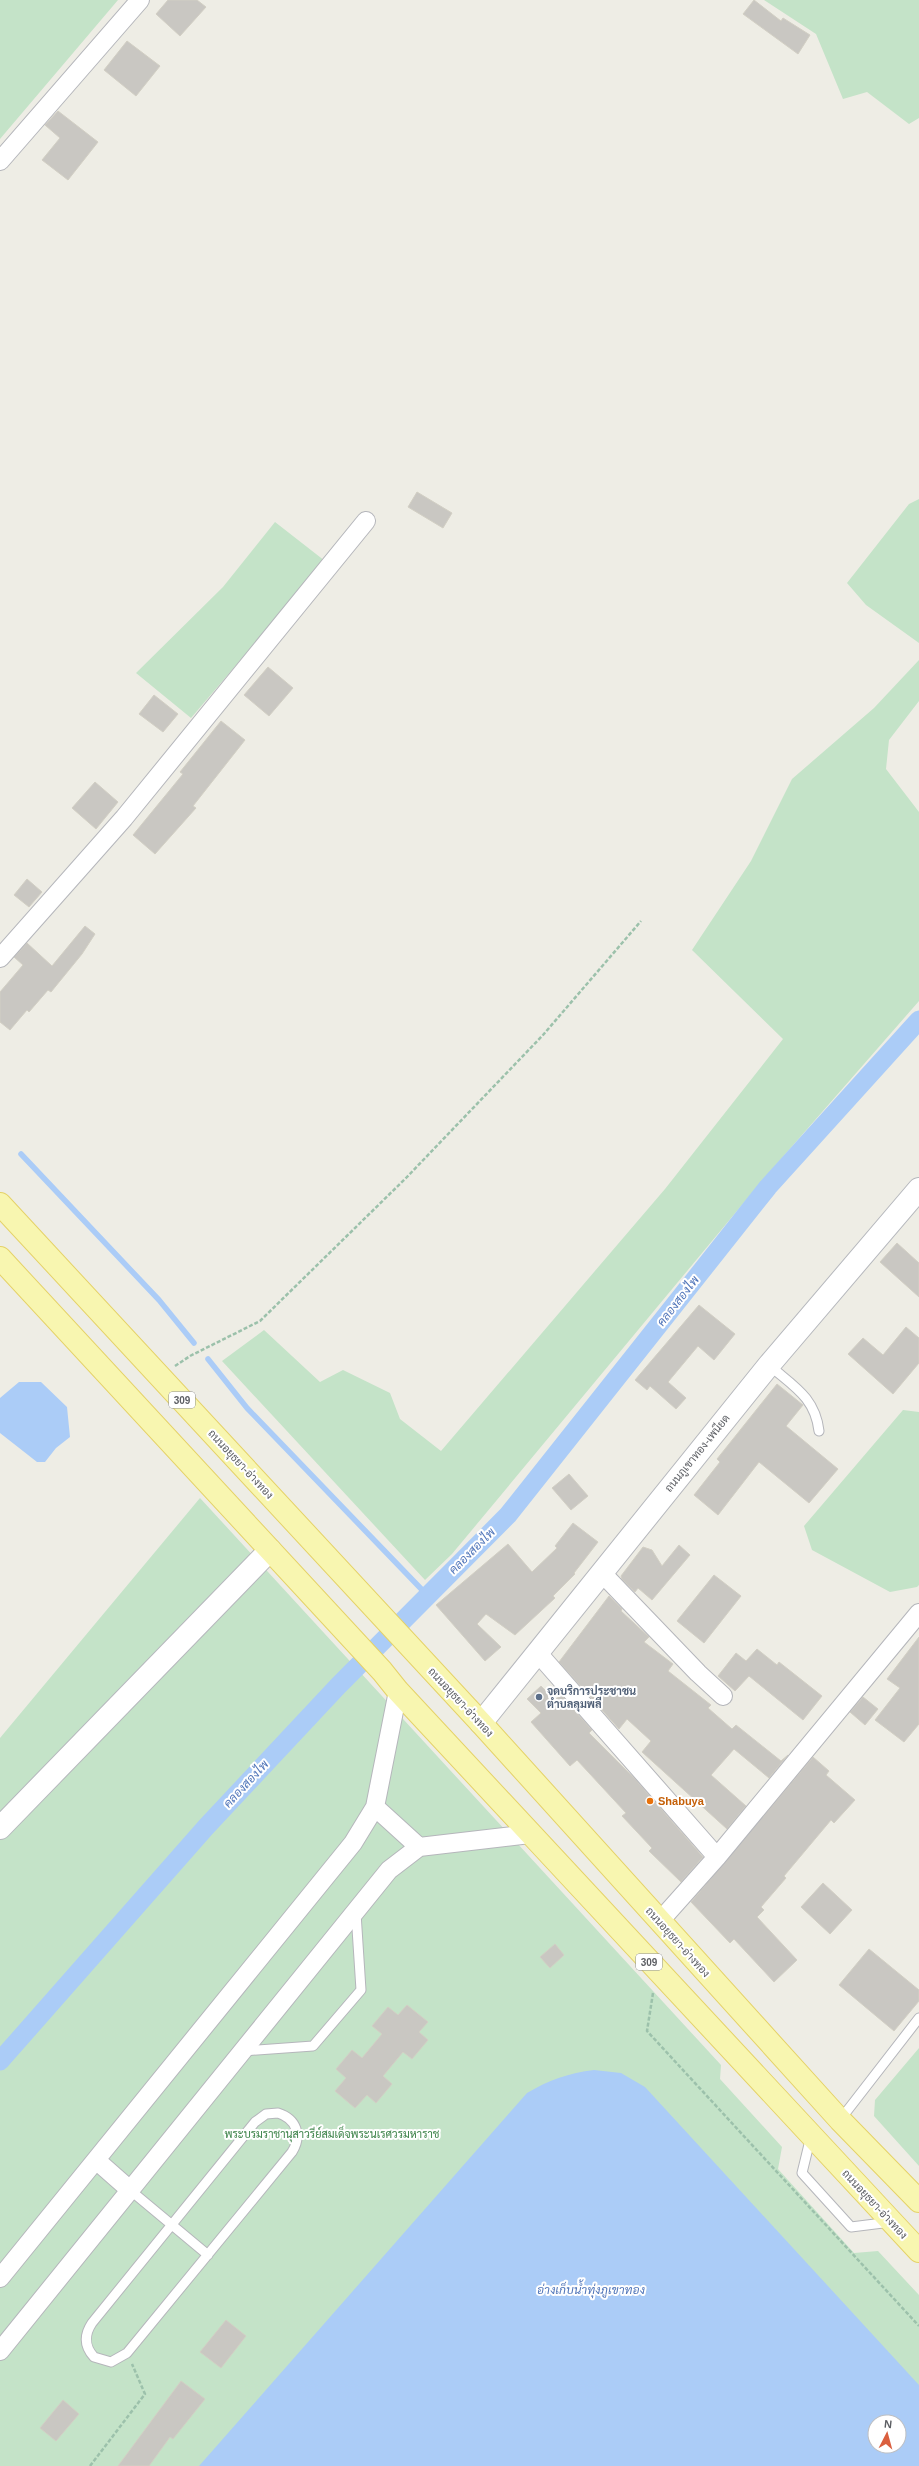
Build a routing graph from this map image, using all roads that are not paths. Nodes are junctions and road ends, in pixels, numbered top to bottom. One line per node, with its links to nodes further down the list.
1 (140, 0): 2 (street)
2 (0, 161)
3 (366, 521): 4 (street)
4 (0, 958)
5 (919, 1188): 8 (street, ถนนภูเขาทอง-เพนียด)
6 (0, 1204): 16 (main road, ถนนอยุธยา-อ่างทอง / 309)
7 (0, 1258): 10 (main road, ถนนอยุธยา-อ่างทอง / 309)
8 (769, 1365): 9 (lane); 11 (street, ถนนภูเขาทอง-เพนียด)
9 (820, 1431)
10 (270, 1550): 14 (main road, ถนนอยุธยา-อ่างทอง / 309); 18 (street)
11 (601, 1572): 13 (street, ถนนภูเขาทอง-เพนียด); 15 (street)
12 (919, 1613): 21 (street)
13 (537, 1652): 16 (street, ถนนภูเขาทอง-เพนียด); 21 (street)
14 (398, 1691): 17 (street); 19 (main road, ถนนอยุธยา-อ่างทอง / 309)
15 (723, 1696)
16 (481, 1723): 23 (main road, ถนนอยุธยา-อ่างทอง / 309)
17 (375, 1807): 20 (street); 28 (street)
18 (0, 1828)
19 (530, 1834): 20 (street); 27 (main road, ถนนอยุธยา-อ่างทอง / 309)
20 (419, 1847): 22 (street)
21 (717, 1857): 23 (street)
22 (356, 1911): 25 (street); 25 (lane)
23 (659, 1922): 26 (main road, ถนนอยุธยา-อ่างทอง / 309)
24 (919, 2018): 26 (lane)
25 (243, 2051): 29 (street)
26 (840, 2120): 30 (main road, ถนนอยุธยา-อ่างทอง / 309)
27 (811, 2135): 31 (main road, ถนนอยุธยา-อ่างทอง / 309); 31 (lane)
28 (96, 2160): 29 (street); 35 (street)
29 (130, 2190): 32 (lane); 36 (street)
30 (919, 2202)
31 (892, 2222): 33 (main road, ถนนอยุธยา-อ่างทอง / 309)
32 (172, 2224): 34 (lane); 34 (lane); 34 (lane)
33 (919, 2251)
34 (208, 2255)
35 (0, 2278)
36 (0, 2351)

